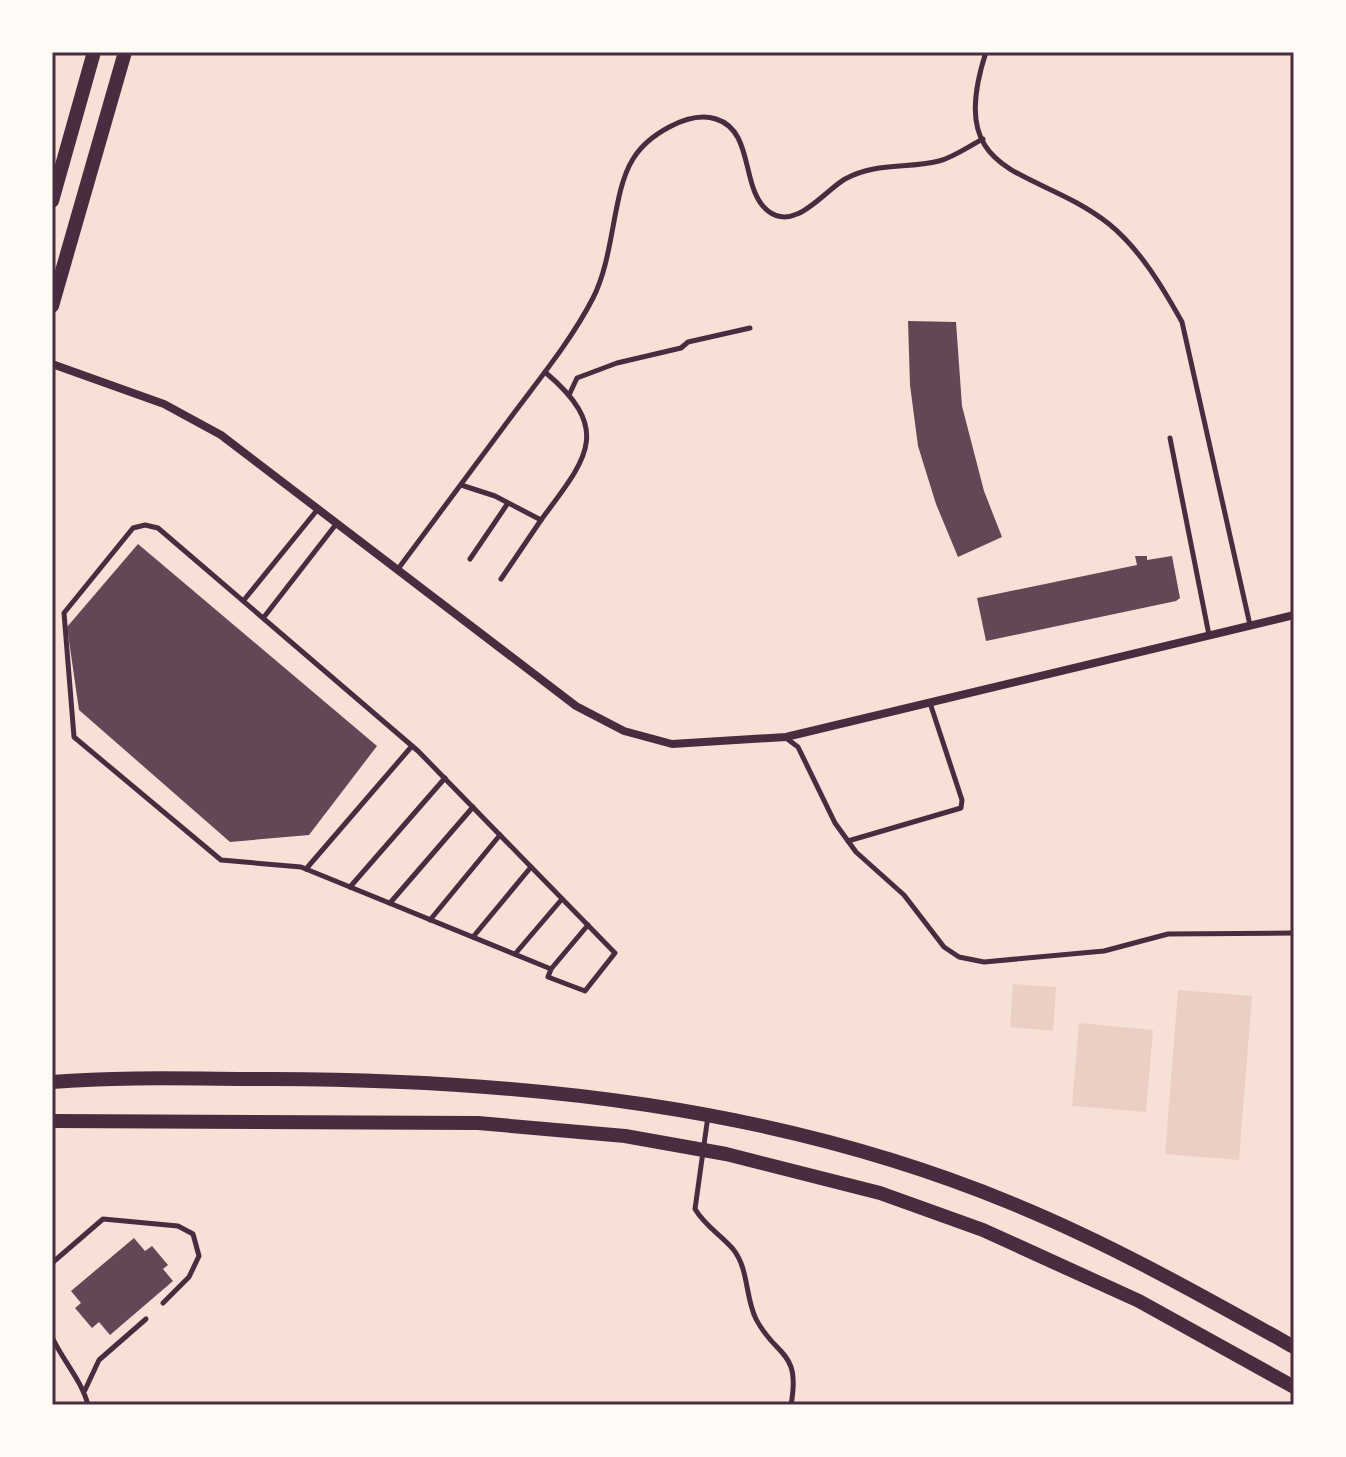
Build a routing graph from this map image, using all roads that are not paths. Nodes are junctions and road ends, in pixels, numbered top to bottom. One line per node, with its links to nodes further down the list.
1 (94, 52): 5 (main road)
2 (986, 52): 4 (lane)
3 (123, 60): 6 (main road)
4 (983, 139): 9 (lane); 23 (lane)
5 (52, 201)
6 (52, 306)
7 (750, 328): 10 (lane)
8 (52, 364): 14 (street)
9 (545, 372): 10 (lane); 12 (lane)
10 (570, 393): 15 (lane)
11 (1170, 438): 24 (lane)
12 (461, 485): 13 (lane); 18 (lane)
13 (508, 503): 15 (lane); 17 (lane)
14 (319, 508): 16 (street); 20 (lane)
15 (541, 520): 19 (lane)
16 (338, 522): 18 (street); 22 (lane)
17 (470, 559)
18 (398, 569): 26 (street)
19 (501, 579)
20 (244, 600): 22 (lane); 33 (lane)
21 (1294, 615): 23 (street)
22 (264, 617): 27 (lane)
23 (1250, 626): 24 (street)
24 (1209, 636): 25 (street)
25 (930, 703): 26 (street); 31 (lane)
26 (786, 737): 31 (lane)
27 (412, 746): 28 (lane); 33 (lane)
28 (445, 778): 29 (lane); 34 (lane)
29 (473, 807): 30 (lane); 36 (lane)
30 (500, 835): 32 (lane); 37 (lane)
31 (848, 841): 39 (lane)
32 (531, 867): 35 (lane); 40 (lane)
33 (306, 869): 34 (lane)
34 (350, 887): 36 (lane)
35 (562, 899): 38 (lane); 41 (lane)
36 (390, 903): 37 (lane)
37 (430, 920): 40 (lane)
38 (588, 925): 42 (lane); 42 (lane)
39 (1294, 933)
40 (473, 937): 41 (lane)
41 (515, 954): 42 (lane)
42 (551, 969)
43 (56, 1081): 44 (main road)
44 (708, 1114): 46 (lane); 51 (main road)
45 (52, 1121): 46 (main road)
46 (702, 1149): 52 (main road); 55 (lane)
47 (52, 1263): 48 (lane)
48 (163, 1303)
49 (146, 1319): 53 (lane)
50 (52, 1337): 53 (lane)
51 (1294, 1347)
52 (1294, 1387)
53 (85, 1390): 54 (lane)
54 (88, 1405)
55 (791, 1405)

